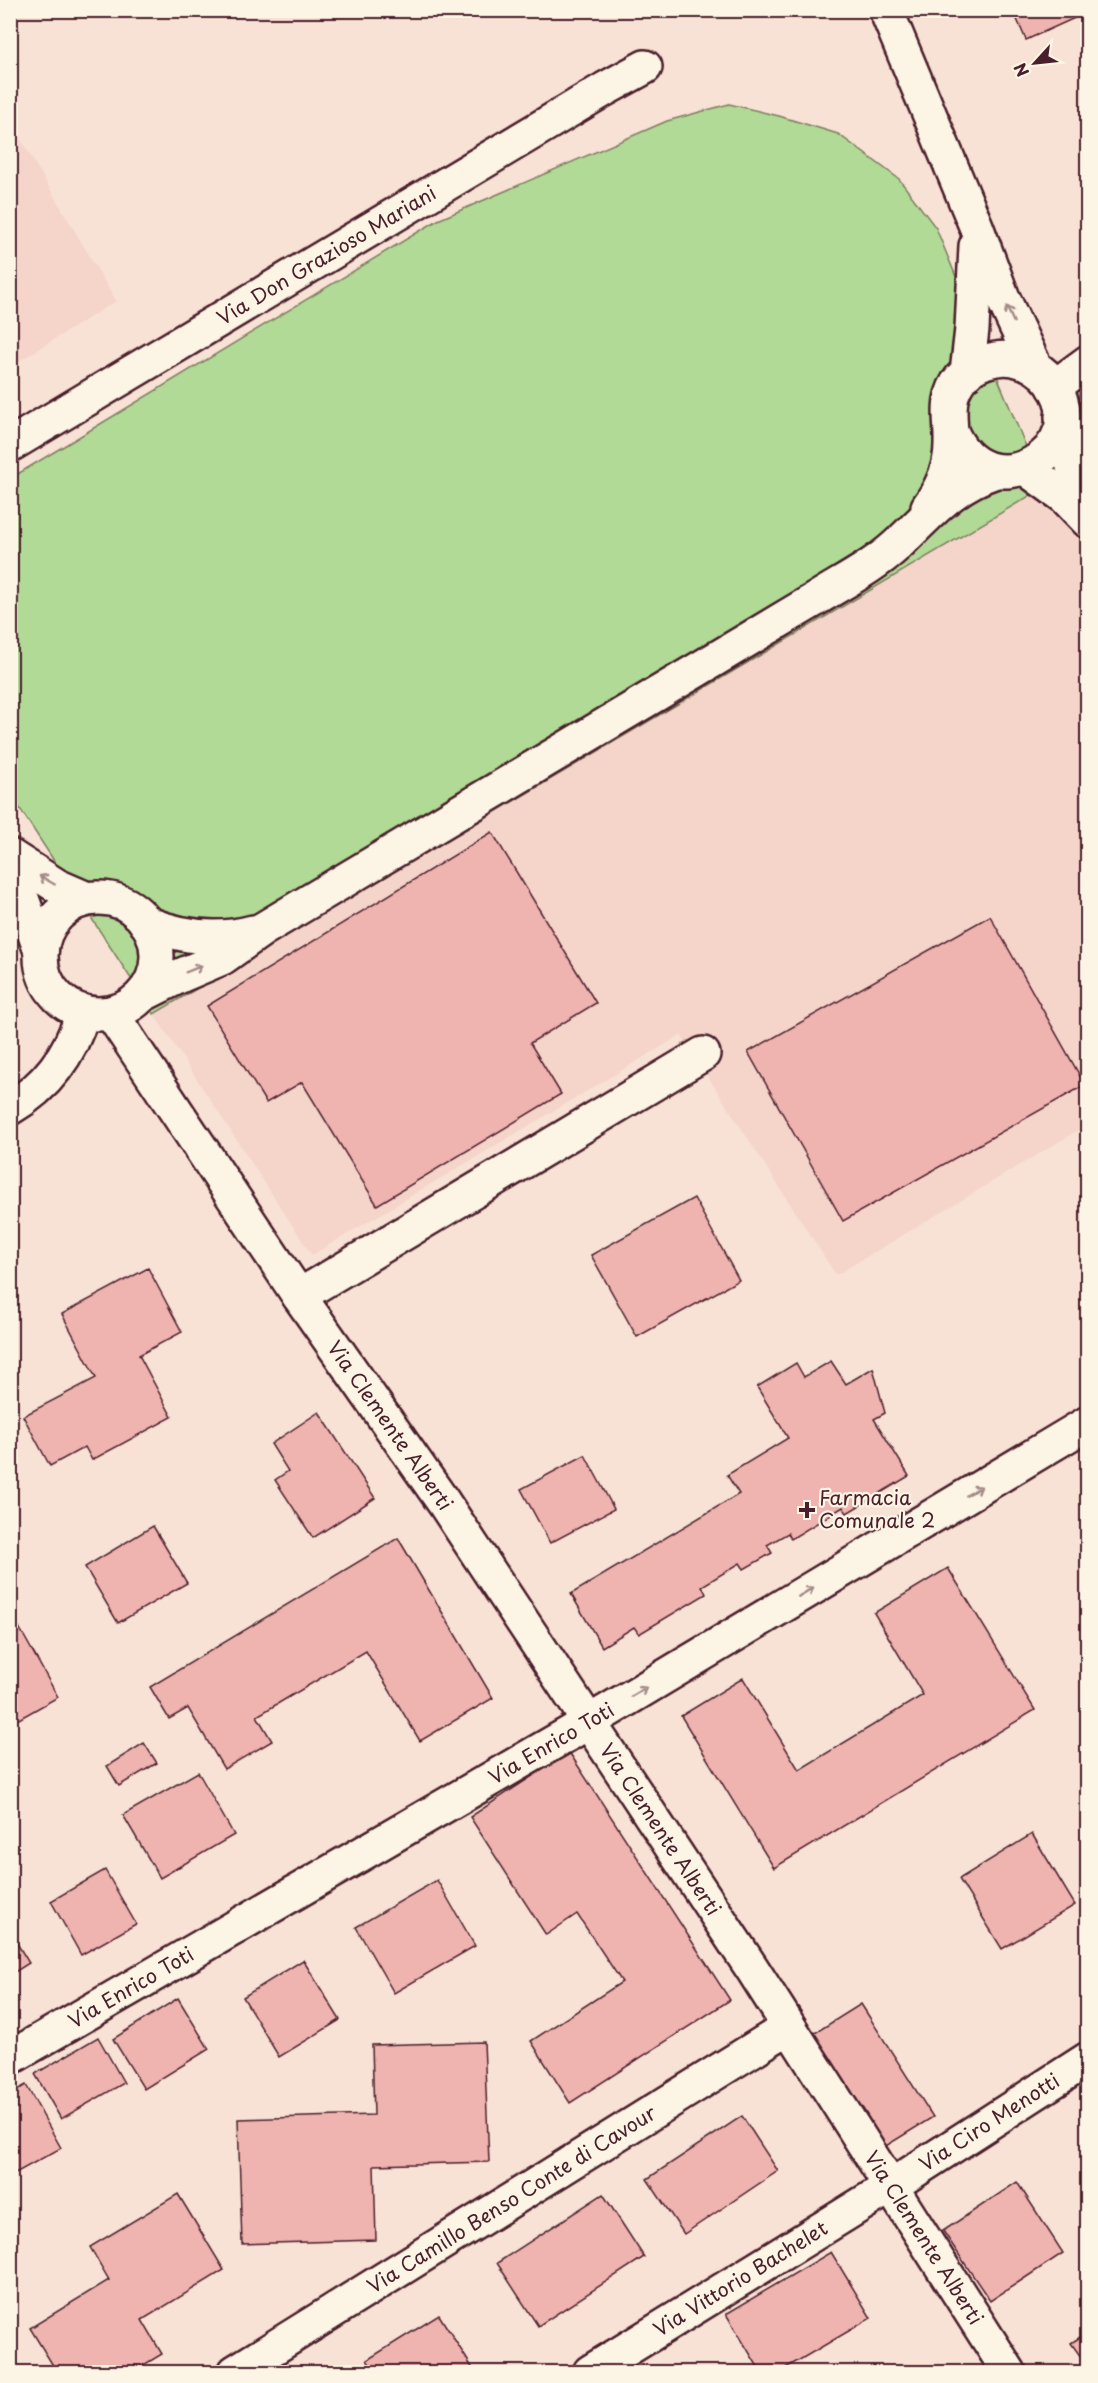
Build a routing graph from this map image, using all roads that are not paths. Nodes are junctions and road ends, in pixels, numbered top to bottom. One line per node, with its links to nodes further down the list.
1 (886, 10): 3 (street)
2 (645, 68): 8 (street, Via Don Grazioso Mariani)
3 (976, 226): 5 (street); 6 (street, one-way to 3)
4 (1088, 362): 6 (street)
5 (967, 373): 6 (street); 7 (street)
6 (1050, 390): 9 (street); 10 (street)
7 (951, 431): 9 (street); 12 (street)
8 (10, 445)
9 (1010, 470): 11 (street); 12 (street)
10 (1088, 515)
11 (1088, 521)
12 (913, 528): 17 (street)
13 (10, 856): 15 (street, one-way to 13)
14 (10, 873): 18 (street)
15 (87, 899): 16 (street); 18 (street)
16 (146, 923): 17 (street); 19 (street)
17 (263, 929): 19 (street, one-way to 17)
18 (41, 951): 20 (street)
19 (142, 995): 20 (street)
20 (97, 1013): 22 (street); 23 (street, Via Clemente Alberti)
21 (703, 1054): 23 (street)
22 (10, 1108)
23 (299, 1296): 25 (street, Via Clemente Alberti)
24 (1088, 1423): 25 (street, Via Enrico Toti, one-way to 24)
25 (589, 1722): 26 (street, Via Clemente Alberti); 27 (street, Via Enrico Toti)
26 (789, 2027): 29 (street, Via Clemente Alberti); 30 (street, Via Camillo Benso Conte di Cavour)
27 (10, 2058)
28 (1088, 2059): 29 (street, Via Ciro Menotti)
29 (891, 2186): 31 (street, Via Vittorio Bachelet); 32 (street, Via Clemente Alberti)
30 (235, 2373)
31 (590, 2373)
32 (1009, 2373)

